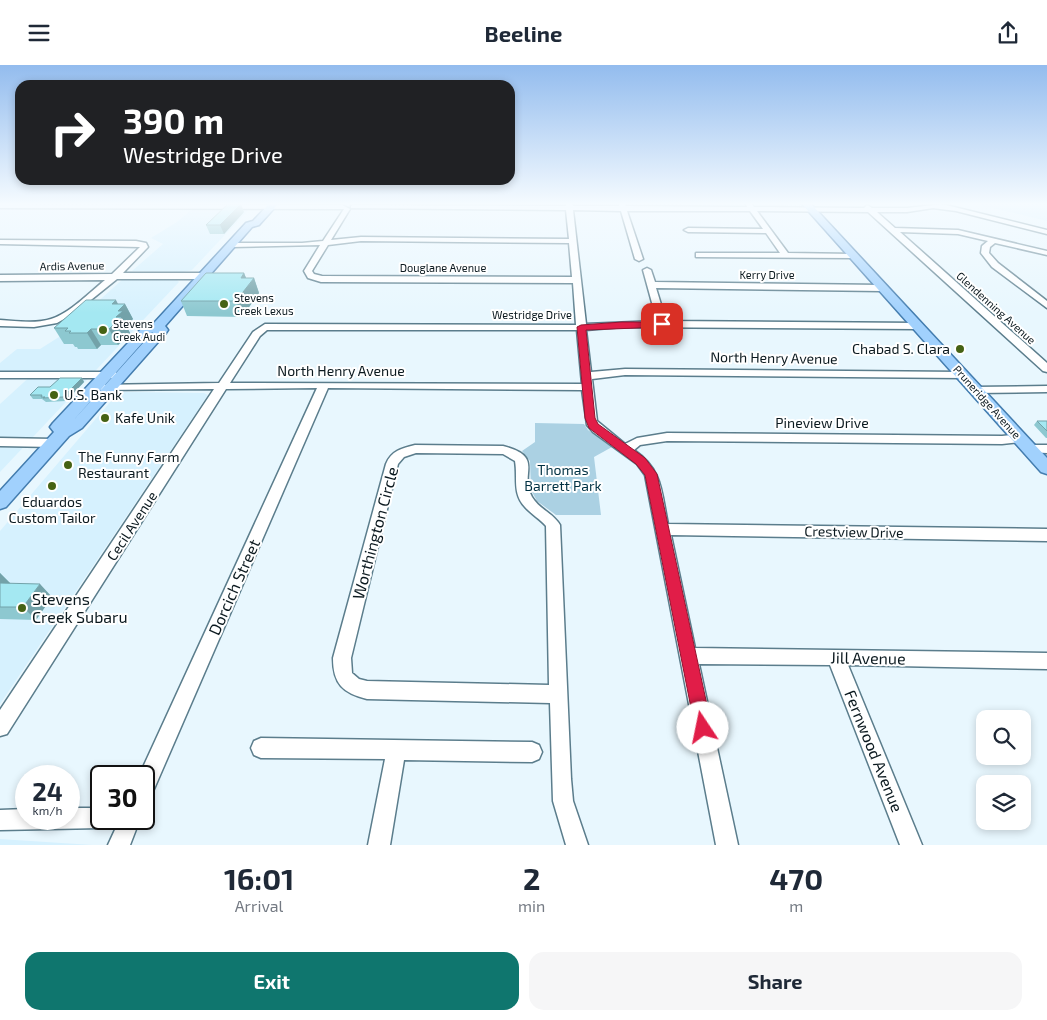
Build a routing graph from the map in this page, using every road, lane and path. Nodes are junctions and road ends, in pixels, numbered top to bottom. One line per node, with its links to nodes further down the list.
1 (235, 240): 13 (main road)
2 (344, 240): 12 (street)
3 (509, 240): 10 (street)
4 (633, 240): 18 (street)
5 (775, 240): 16 (street)
6 (839, 240): 17 (main road, Pruneridge Avenue)
7 (904, 240): 33 (street, Glendenning Avenue)
8 (994, 240): 26 (street)
9 (996, 240): 14 (street)
10 (573, 241): 23 (street)
11 (0, 242): 20 (street)
12 (326, 242): 13 (street); 23 (street, Douglane Avenue)
13 (231, 245): 21 (main road)
14 (1047, 253)
15 (699, 255): 16 (street)
16 (786, 256): 17 (street)
17 (854, 256): 25 (main road, Pruneridge Avenue)
18 (639, 259)
19 (647, 270): 24 (street)
20 (113, 276): 21 (street, Ardis Avenue); 22 (street, Ardis Avenue); 27 (street)
21 (203, 276): 29 (main road)
22 (0, 278)
23 (576, 281): 31 (street)
24 (651, 285): 25 (street, Kerry Drive); 28 (street)
25 (882, 288): 32 (main road, Pruneridge Avenue)
26 (1046, 304)
27 (0, 323)
28 (662, 324): 31 (street, Westridge Drive); 32 (street, Westridge Drive)
29 (158, 326): 36 (main road); 36 (main road)
30 (265, 327): 31 (street, Westridge Drive); 39 (street, Cecil Avenue)
31 (581, 327): 37 (street)
32 (918, 327): 35 (main road, Pruneridge Avenue)
33 (1047, 369)
34 (0, 375): 36 (street, North Henry Avenue)
35 (962, 375): 37 (street, North Henry Avenue); 41 (main road, Pruneridge Avenue)
36 (109, 381): 39 (street, North Henry Avenue); 42 (main road); 42 (main road)
37 (586, 382): 38 (street, North Henry Avenue); 45 (street)
38 (324, 385): 39 (street, North Henry Avenue); 60 (street, Dorcich Street)
39 (223, 387): 56 (street, Cecil Avenue)
40 (1047, 389): 41 (street)
41 (976, 390): 43 (main road, Pruneridge Avenue)
42 (58, 438): 44 (street); 49 (main road)
43 (1020, 438): 45 (street, Pineview Drive); 46 (main road, Pruneridge Avenue)
44 (0, 442)
45 (626, 449): 50 (street)
46 (1030, 449): 47 (street); 48 (main road, Pruneridge Avenue)
47 (1047, 449)
48 (1047, 468)
49 (0, 502)
50 (662, 529): 51 (street, Crestview Drive); 52 (street)
51 (1047, 535)
52 (689, 656): 53 (street, Jill Avenue); 67 (street)
53 (836, 657): 54 (street, Jill Avenue); 68 (street, Fernwood Avenue)
54 (1047, 661)
55 (558, 694): 55 (street, Worthington Circle); 66 (street, Worthington Circle)
56 (0, 727)
57 (261, 748): 58 (street)
58 (396, 750): 59 (street); 65 (street)
59 (532, 752)
60 (155, 765)
61 (90, 818): 62 (street)
62 (0, 820)
63 (125, 830): 64 (street)
64 (118, 845)
65 (379, 845)
66 (577, 845)
67 (727, 845)
68 (911, 845)

